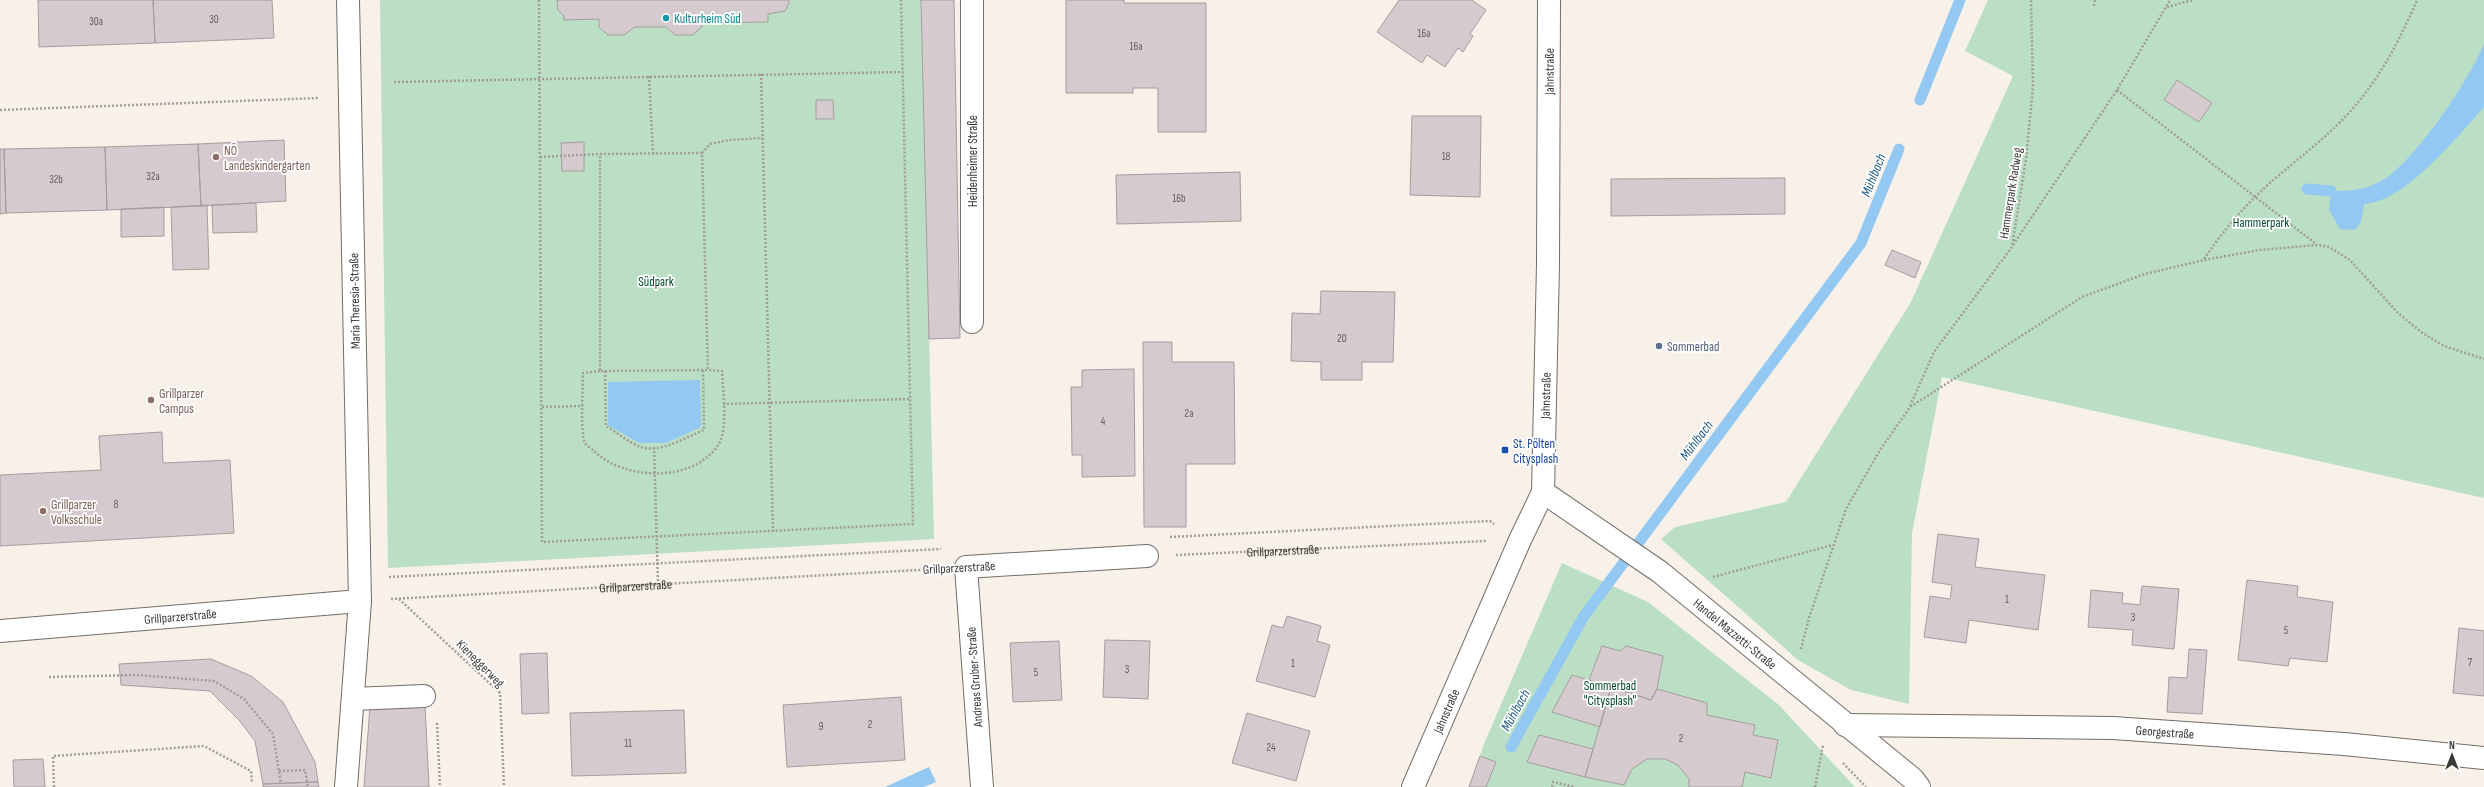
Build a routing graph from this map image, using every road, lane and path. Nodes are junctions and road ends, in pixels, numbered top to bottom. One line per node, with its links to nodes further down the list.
1 (348, 0): 19 (street, Maria Theresia-Straße)
2 (539, 0): 16 (path)
3 (900, 0): 13 (path)
4 (972, 0): 30 (street, Heidenheimer Straße)
5 (1549, 0): 44 (street, Jahnstraße)
6 (2031, 0): 28 (path, Hammerpark Radweg)
7 (2095, 0): 11 (path)
8 (2170, 0): 12 (path)
9 (2194, 0): 12 (path)
10 (2417, 0): 26 (path)
11 (2094, 6)
12 (2167, 8): 18 (path)
13 (903, 72): 14 (path); 36 (path)
14 (761, 74): 15 (path); 21 (path)
15 (649, 76): 16 (path); 22 (path)
16 (540, 79): 17 (path); 25 (path)
17 (394, 82)
18 (2117, 90): 26 (path); 28 (path)
19 (351, 97): 20 (path); 54 (street, Maria Theresia-Straße)
20 (0, 110)
21 (762, 138): 23 (path); 37 (path)
22 (653, 153): 23 (path); 24 (path)
23 (702, 153): 33 (path)
24 (600, 154): 25 (path); 34 (path)
25 (540, 157): 40 (path)
26 (2254, 198): 27 (path); 29 (path)
27 (2317, 245): 29 (path); 31 (path)
28 (2012, 247): 41 (path, Hammerpark Radweg)
29 (2204, 260): 41 (path)
30 (972, 322)
31 (2484, 359)
32 (703, 370): 33 (path); 35 (path); 42 (path)
33 (708, 370): 38 (path)
34 (600, 372): 35 (path); 39 (path)
35 (605, 372): 42 (path)
36 (910, 399): 37 (path); 45 (path)
37 (770, 402): 38 (path); 45 (path)
38 (723, 404): 43 (path)
39 (583, 406): 40 (path); 43 (path)
40 (542, 407): 46 (path)
41 (1910, 407): 48 (path)
42 (654, 447): 43 (path)
43 (655, 473): 46 (path)
44 (1543, 492): 47 (street, Jahnstraße); 52 (street, Handel Mazzetti-Straße)
45 (773, 531): 46 (path)
46 (656, 537): 51 (path)
47 (1520, 540): 49 (path, Grillparzerstraße); 72 (street, Jahnstraße)
48 (1833, 544): 52 (path); 57 (path)
49 (1147, 556): 50 (street, Grillparzerstraße)
50 (966, 567): 51 (path, Grillparzerstraße); 71 (street, Andreas Gruber-Straße)
51 (658, 584): 53 (path, Grillparzerstraße)
52 (1678, 587): 57 (street, Handel Mazzetti-Straße)
53 (398, 599): 70 (path, Kieneggerweg)
54 (360, 601): 55 (street, Grillparzerstraße); 59 (street, Maria Theresia-Straße)
55 (0, 631)
56 (49, 677): 63 (path)
57 (1799, 688): 60 (street, Handel Mazzetti-Straße)
58 (424, 696): 59 (street); 69 (path)
59 (353, 699): 68 (street, Maria Theresia-Straße)
60 (1845, 725): 62 (street, Georgestraße); 76 (street, Handel Mazzetti-Straße)
61 (1823, 743): 75 (path)
62 (2484, 758)
63 (279, 771): 65 (path); 67 (path)
64 (252, 782): 66 (path)
65 (281, 784)
66 (54, 787)
67 (308, 787)
68 (346, 787)
69 (440, 787)
70 (504, 787)
71 (982, 787)
72 (1413, 787)
73 (1552, 787): 74 (path)
74 (1575, 787)
75 (1814, 787)
76 (1919, 787)

